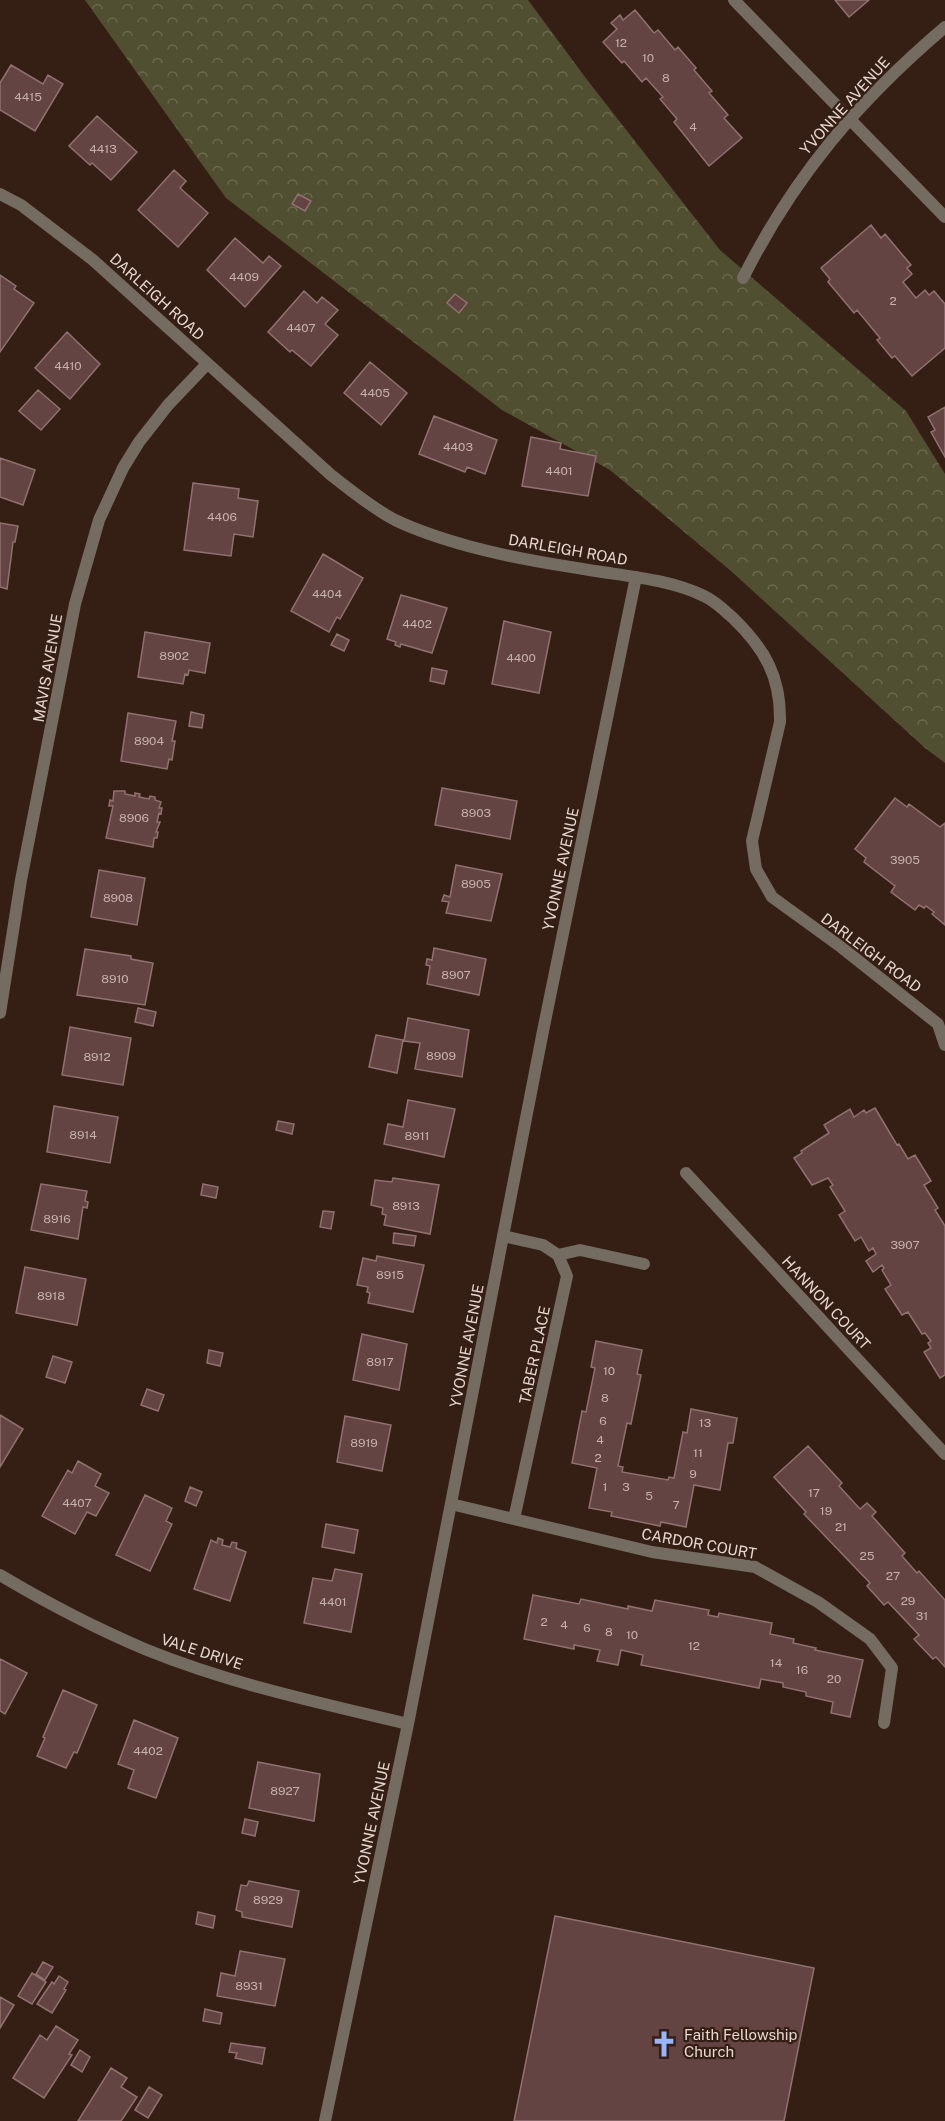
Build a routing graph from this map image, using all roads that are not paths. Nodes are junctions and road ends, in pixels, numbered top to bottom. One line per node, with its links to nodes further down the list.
1 (734, 0): 3 (street)
2 (945, 27): 3 (street, YVONNE AVENUE)
3 (849, 119): 5 (street); 6 (street, YVONNE AVENUE)
4 (0, 194): 7 (street, DARLEIGH ROAD)
5 (945, 217)
6 (743, 278)
7 (207, 364): 8 (street, DARLEIGH ROAD); 9 (street, MAVIS AVENUE)
8 (636, 577): 10 (street, DARLEIGH ROAD); 13 (street, YVONNE AVENUE)
9 (0, 1012)
10 (942, 1026): 11 (street, DARLEIGH ROAD)
11 (945, 1045)
12 (686, 1173): 16 (street, HANNON COURT)
13 (503, 1236): 14 (street); 17 (street, YVONNE AVENUE)
14 (558, 1255): 15 (street); 18 (street, TABER PLACE)
15 (644, 1264)
16 (945, 1454)
17 (452, 1504): 18 (street, CARDOR COURT); 20 (street, YVONNE AVENUE)
18 (514, 1520): 21 (street, CARDOR COURT)
19 (0, 1575): 20 (street, VALE DRIVE)
20 (408, 1724): 22 (street, YVONNE AVENUE)
21 (884, 1724)
22 (325, 2121)

